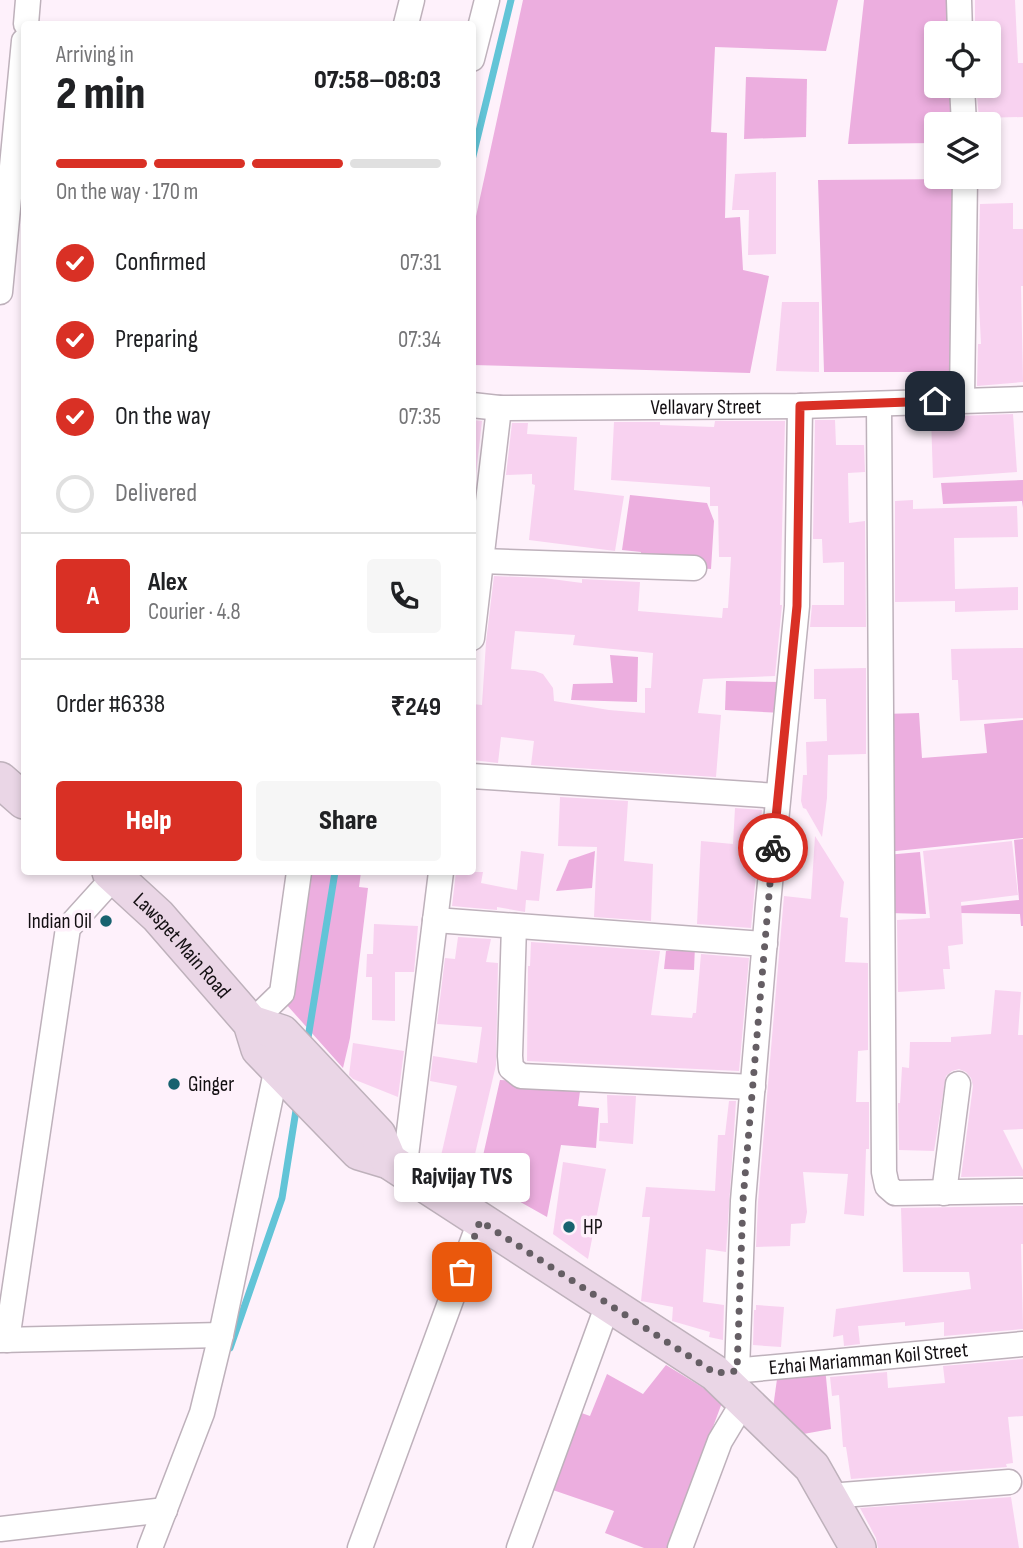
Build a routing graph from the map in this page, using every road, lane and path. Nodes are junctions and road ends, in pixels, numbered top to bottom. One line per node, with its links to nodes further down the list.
1 (28, 0): 5 (street)
2 (412, 0): 6 (street)
3 (487, 0): 8 (street)
4 (959, 0): 7 (street)
5 (26, 21)
6 (407, 21)
7 (960, 21)
8 (476, 43)
9 (21, 54): 10 (street)
10 (15, 80): 12 (street)
11 (965, 189): 15 (street)
12 (4, 221): 13 (street)
13 (0, 292)
14 (1023, 399): 15 (street, Vellavary Street)
15 (962, 400): 16 (street, Vellavary Street)
16 (880, 404): 18 (street, Vellavary Street); 40 (street)
17 (476, 405): 19 (street, Vellavary Street)
18 (800, 406): 19 (street, Vellavary Street); 25 (street)
19 (499, 408): 20 (street)
20 (481, 561): 21 (street); 22 (street)
21 (694, 568)
22 (476, 604)
23 (476, 776): 25 (street)
24 (0, 780): 26 (street)
25 (778, 796): 33 (street)
26 (21, 798)
27 (112, 875): 44 (street)
28 (114, 875): 34 (street, Lawspet Main Road)
29 (299, 875): 34 (street)
30 (441, 875): 31 (street)
31 (435, 920): 32 (street); 38 (street)
32 (514, 926): 33 (street); 37 (street)
33 (765, 944): 37 (street)
34 (251, 1023): 35 (street); 38 (street)
35 (277, 1067): 38 (street); 43 (street)
36 (958, 1084): 40 (street)
37 (753, 1087): 46 (street)
38 (397, 1166): 41 (street)
39 (1023, 1191): 40 (street)
40 (944, 1193)
41 (480, 1221): 42 (street); 53 (street)
42 (608, 1304): 46 (street); 54 (street)
43 (221, 1335): 44 (street); 49 (street)
44 (4, 1340)
45 (1023, 1344): 46 (street, Ezhai Mariamman Koil Street)
46 (732, 1382): 48 (street); 55 (street)
47 (1009, 1482): 48 (street)
48 (829, 1496): 51 (street)
49 (165, 1510): 50 (street); 52 (street)
50 (0, 1529)
51 (850, 1543)
52 (150, 1548)
53 (360, 1548)
54 (519, 1548)
55 (680, 1548)

